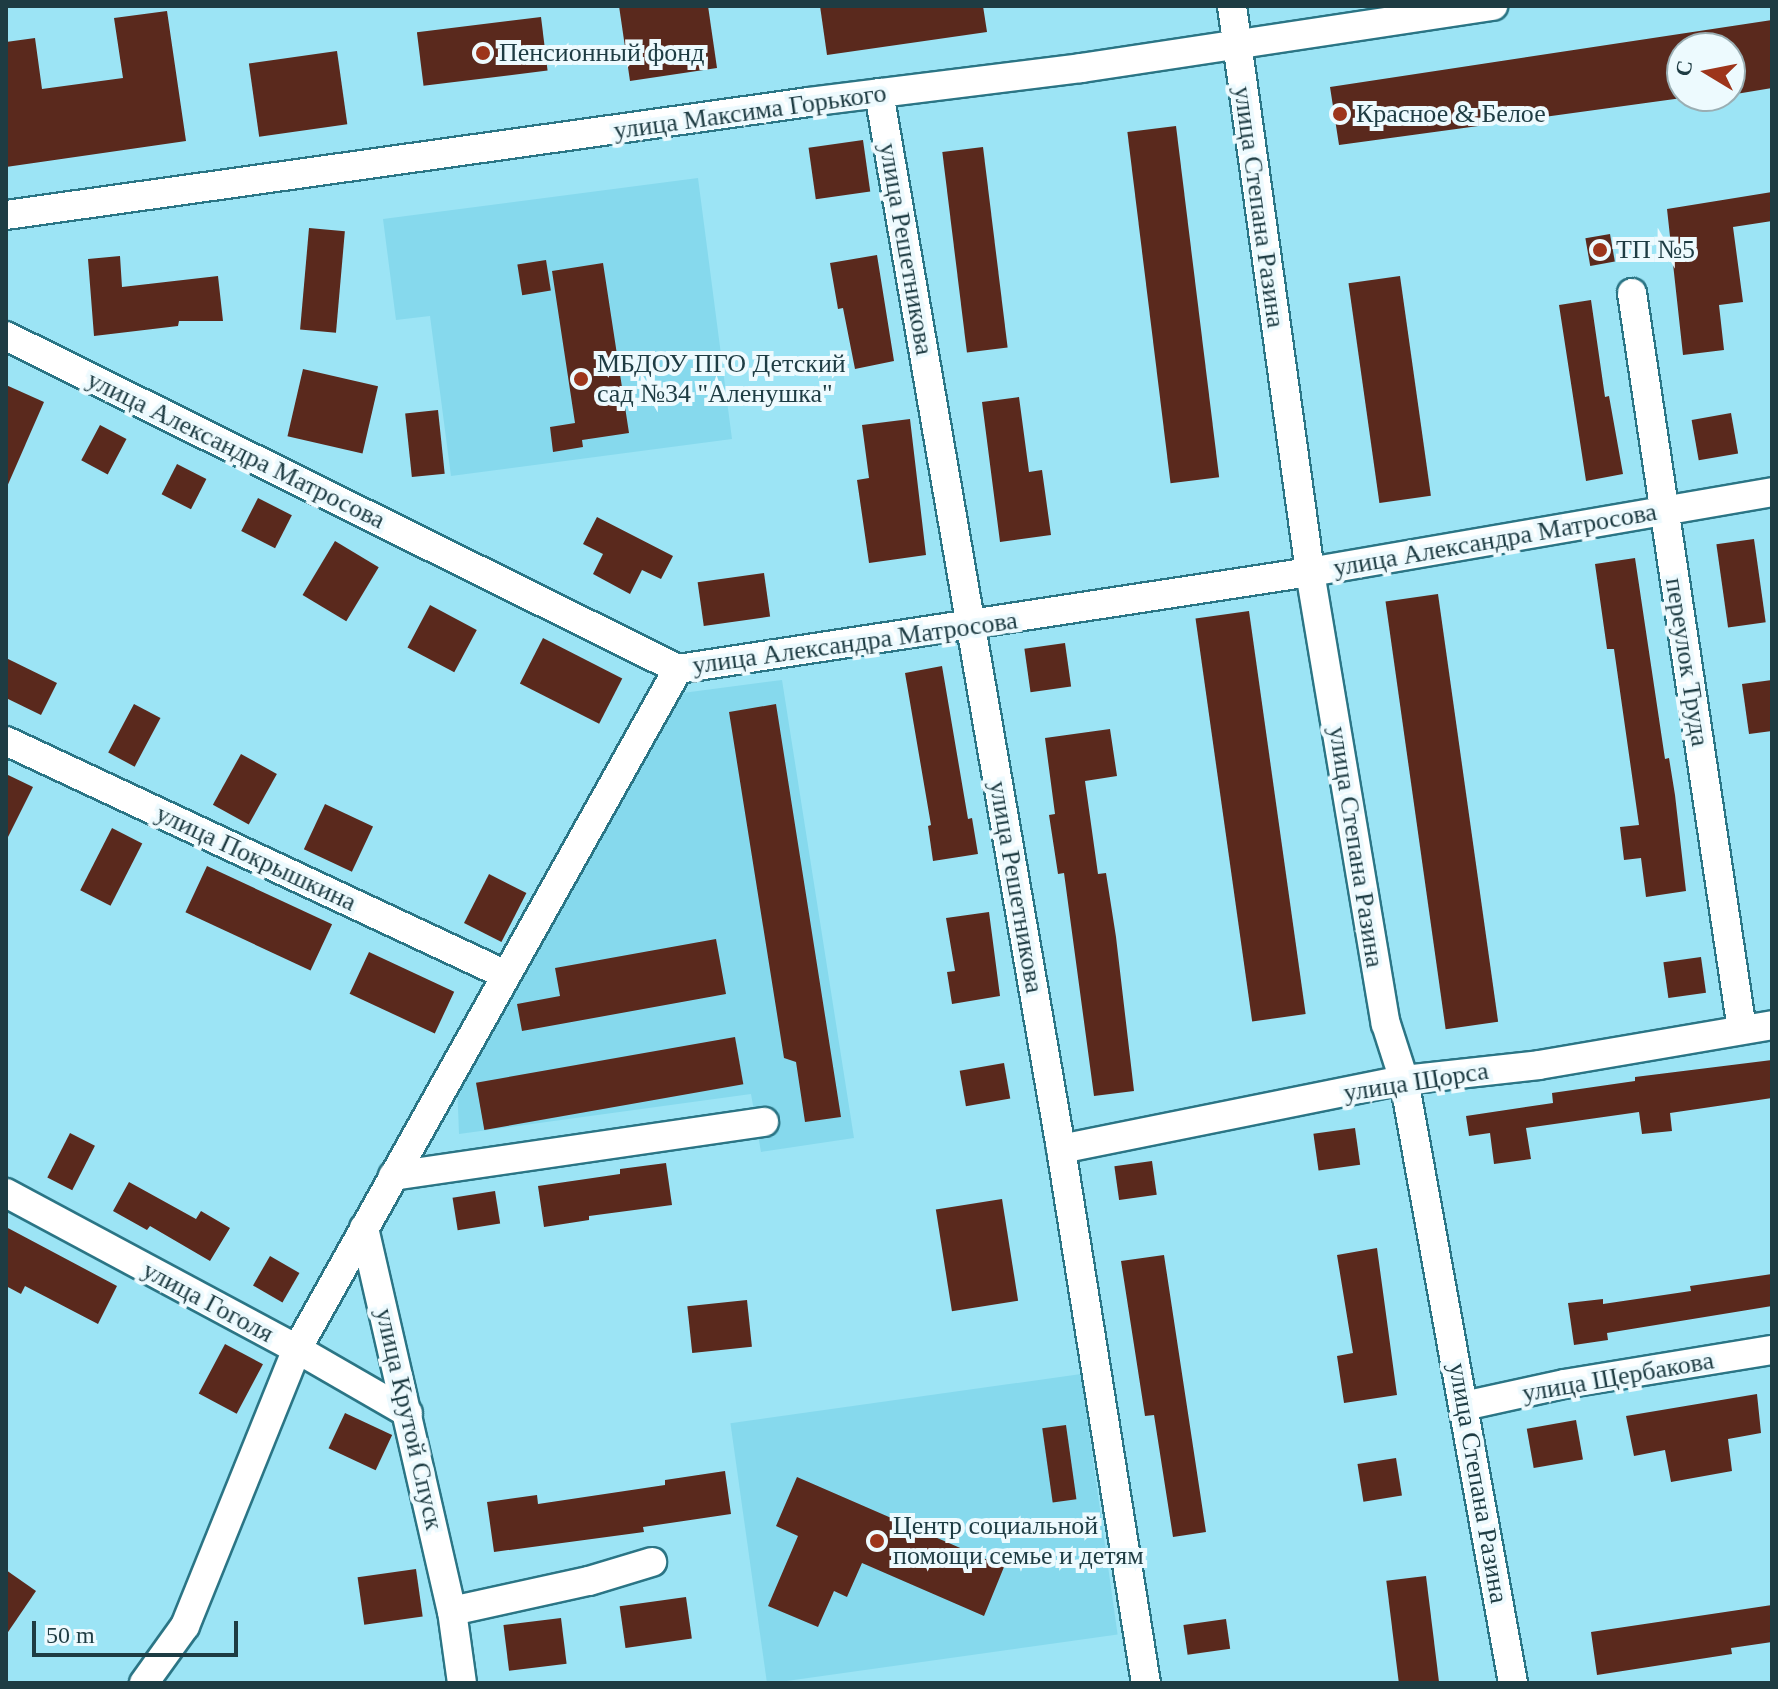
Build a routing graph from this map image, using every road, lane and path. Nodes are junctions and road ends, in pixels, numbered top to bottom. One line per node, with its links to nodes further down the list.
1 (1232, 6): 3 (street, улица Степана Разина)
2 (1493, 6): 3 (street, улица Максима Горького)
3 (1235, 45): 4 (street, улица Максима Горького); 10 (street, улица Степана Разина)
4 (879, 93): 5 (street, улица Максима Горького); 11 (street, улица Решетникова)
5 (6, 215)
6 (1632, 293): 9 (street, переулок Труда)
7 (6, 336): 12 (street, улица Александра Матросова)
8 (1772, 492): 9 (street, улица Александра Матросова)
9 (1664, 510): 10 (street, улица Александра Матросова); 16 (street, переулок Труда)
10 (1310, 572): 11 (street, улица Александра Матросова); 17 (street, улица Степана Разина)
11 (971, 626): 12 (street, улица Александра Матросова); 19 (street, улица Решетникова)
12 (678, 669): 14 (street)
13 (6, 741): 14 (street, улица Покрышкина)
14 (506, 975): 20 (street)
15 (1772, 1025): 16 (street, улица Щорса)
16 (1742, 1030): 17 (street, улица Щорса)
17 (1404, 1080): 19 (street, улица Щорса); 25 (street, улица Степана Разина)
18 (764, 1122): 20 (street)
19 (1061, 1149): 31 (street, улица Решетникова)
20 (393, 1176): 22 (street)
21 (6, 1193): 23 (street, улица Гоголя)
22 (364, 1228): 23 (street); 26 (street, улица Крутой Спуск)
23 (297, 1349): 26 (street, улица Гоголя); 29 (street)
24 (1772, 1350): 25 (street, улица Щербакова)
25 (1464, 1406): 32 (street, улица Степана Разина)
26 (408, 1413): 28 (street, улица Крутой Спуск)
27 (652, 1562): 28 (street)
28 (452, 1611): 30 (street, улица Крутой Спуск)
29 (144, 1683)
30 (462, 1683)
31 (1146, 1683)
32 (1513, 1683)

